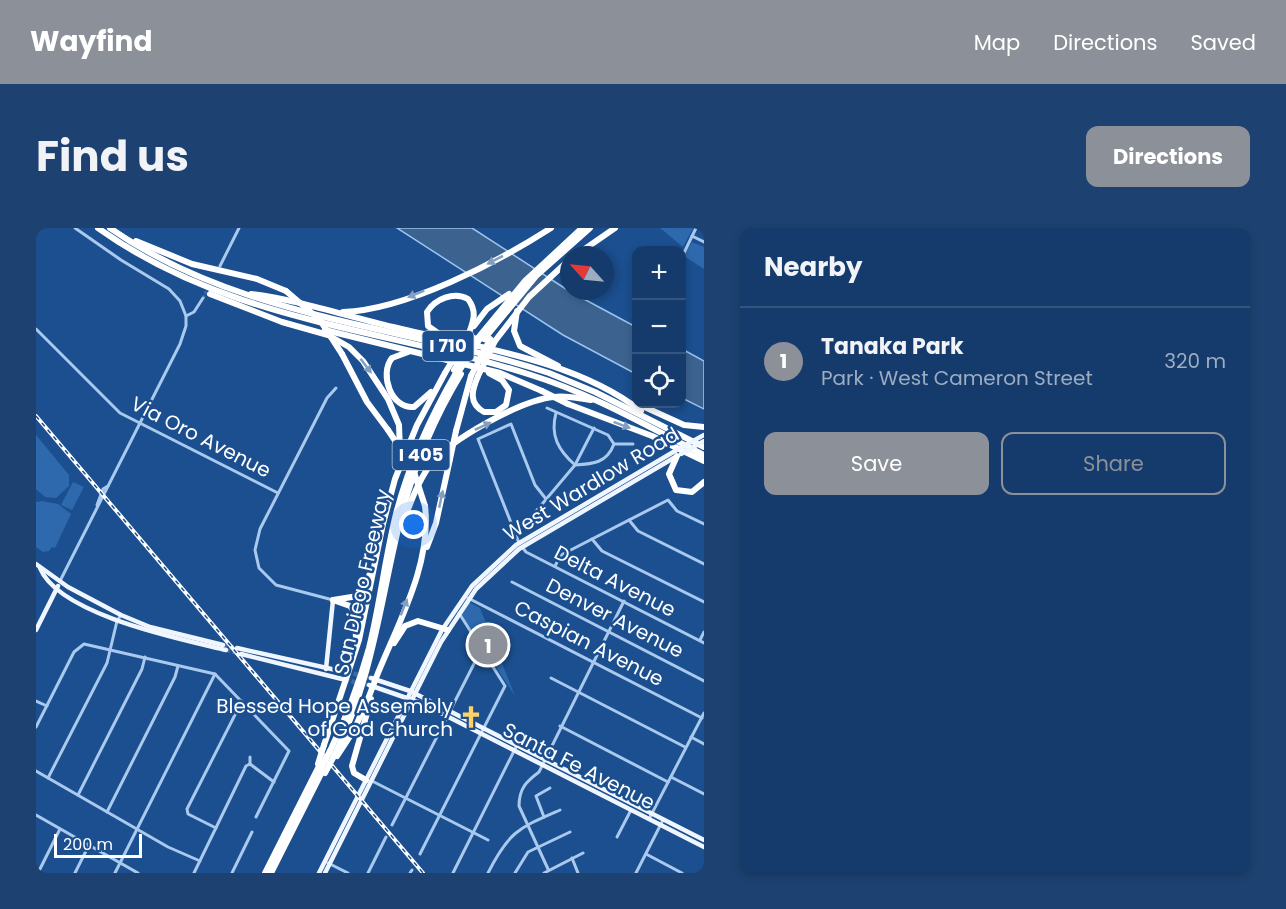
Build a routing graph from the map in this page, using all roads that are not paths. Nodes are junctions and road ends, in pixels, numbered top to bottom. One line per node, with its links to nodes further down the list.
1 (75, 228): 26 (street)
2 (98, 228): 21 (highway, I 710)
3 (110, 228): 11 (highway, I 710)
4 (239, 228): 19 (street)
5 (576, 228): 14 (highway, San Diego Freeway / I 405)
6 (583, 228): 14 (highway)
7 (590, 228): 14 (highway, San Diego Freeway / I 405)
8 (696, 228): 12 (street)
9 (615, 229): 15 (highway)
10 (549, 230): 24 (highway, one-way to 24)
11 (117, 233): 22 (highway, I 710); 68 (highway, bridge)
12 (693, 236): 13 (street); 18 (street)
13 (704, 242)
14 (562, 246)
15 (589, 246)
16 (560, 248): 25 (highway, San Diego Freeway / I 405)
17 (560, 248): 25 (highway, San Diego Freeway / I 405)
18 (686, 248)
19 (220, 266)
20 (560, 269): 28 (highway)
21 (179, 276): 27 (highway); 39 (highway, I 710)
22 (235, 292): 24 (highway); 45 (highway, I 710)
23 (203, 298): 26 (street)
24 (337, 313): 31 (highway)
25 (494, 314): 30 (highway); 30 (highway); 30 (highway, San Diego Freeway / I 405)
26 (186, 316): 46 (street)
27 (274, 318): 32 (highway); 56 (highway, one-way to 56)
28 (511, 325): 30 (highway); 36 (highway)
29 (36, 329): 46 (street, Via Oro Avenue)
30 (482, 338): 31 (highway); 34 (highway, San Diego Freeway / I 405, bridge); 35 (highway, bridge); 37 (highway, bridge)
31 (460, 342): 36 (highway)
32 (414, 352): 33 (highway); 35 (highway)
33 (472, 366): 37 (highway); 55 (highway, one-way to 55, bridge)
34 (457, 372): 66 (highway, San Diego Freeway / I 405); 125 (highway, San Diego Freeway / I 405)
35 (445, 373): 56 (highway)
36 (572, 373): 40 (highway)
37 (474, 376): 68 (highway, one-way to 37, bridge)
38 (336, 388): 60 (street)
39 (596, 400): 55 (highway, I 710); 66 (highway, one-way to 39)
40 (625, 400): 41 (highway); 45 (highway)
41 (632, 402)
42 (547, 408): 44 (street)
43 (648, 408): 47 (highway)
44 (556, 413): 48 (street); 57 (street)
45 (653, 421): 53 (highway, I 710)
46 (140, 424): 60 (street, Via Oro Avenue); 73 (street)
47 (704, 427)
48 (594, 428): 51 (street); 57 (street)
49 (704, 435): 54 (main road, West Wardlow Road, bridge)
50 (704, 441): 54 (main road, West Wardlow Road, bridge)
51 (614, 444): 52 (street); 57 (street)
52 (633, 444)
53 (704, 447)
54 (678, 454): 59 (highway); 67 (main road, West Wardlow Road)
55 (702, 458): 58 (highway)
56 (400, 465): 69 (highway)
57 (575, 465): 61 (street)
58 (704, 468)
59 (704, 482)
60 (278, 493): 77 (street)
61 (546, 499): 64 (street); 64 (street)
62 (629, 519): 63 (street); 65 (street); 70 (street)
63 (704, 524)
64 (516, 536): 67 (street)
65 (592, 539): 72 (street); 79 (street)
66 (395, 543): 125 (highway, San Diego Freeway / I 405)
67 (520, 545): 72 (street, Delta Avenue); 76 (main road, West Wardlow Road)
68 (423, 553): 96 (highway, one-way to 68)
69 (375, 562): 77 (highway); 92 (highway)
70 (704, 564)
71 (38, 566): 73 (main road); 75 (main road)
72 (554, 567): 78 (street, Delta Avenue)
73 (60, 582): 75 (main road); 81 (main road)
74 (512, 582): 85 (street, Denver Avenue)
75 (57, 588): 82 (main road); 83 (main road)
76 (466, 597): 80 (main road, West Wardlow Road); 84 (main road, West Wardlow Road); 95 (street, Caspian Avenue)
77 (333, 600): 92 (highway); 98 (main road)
78 (624, 601): 85 (street); 87 (street, Delta Avenue)
79 (704, 602)
80 (458, 612): 84 (main road, West Wardlow Road); 91 (street)
81 (121, 615): 82 (street); 82 (main road)
82 (117, 621): 89 (street)
83 (36, 630)
84 (445, 630): 96 (highway); 105 (main road, West Wardlow Road); 110 (main road, West Wardlow Road)
85 (608, 632): 95 (street); 106 (street, Denver Avenue)
86 (704, 632): 87 (street)
87 (699, 640): 88 (street, Delta Avenue)
88 (704, 643)
89 (111, 648): 94 (street); 114 (street); 132 (street)
90 (237, 648): 98 (main road)
91 (482, 648): 116 (street); 120 (street)
92 (356, 653): 125 (highway)
93 (241, 654): 101 (main road)
94 (145, 657): 97 (street); 138 (street)
95 (593, 662): 109 (street); 117 (street, Caspian Avenue)
96 (382, 664): 102 (highway)
97 (179, 665): 100 (street); 142 (street)
98 (326, 668): 99 (main road); 101 (main road)
99 (345, 672)
100 (215, 674): 113 (street); 153 (street)
101 (325, 675): 104 (main road)
102 (374, 678): 108 (main road); 111 (highway, bridge)
103 (551, 678): 109 (street)
104 (342, 679)
105 (416, 680): 108 (main road); 110 (main road, West Wardlow Road)
106 (704, 681)
107 (369, 685): 110 (main road)
108 (398, 686): 110 (main road)
109 (578, 692): 118 (street); 123 (street)
110 (412, 695): 116 (main road, Santa Fe Avenue); 133 (main road, West Wardlow Road)
111 (369, 699): 125 (highway); 133 (highway)
112 (36, 700): 114 (street)
113 (242, 701): 134 (street); 151 (street)
114 (47, 706): 119 (street)
115 (704, 713): 117 (street)
116 (449, 714): 120 (main road, Santa Fe Avenue); 139 (street)
117 (702, 718): 121 (street)
118 (560, 726): 127 (street); 135 (street)
119 (36, 727)
120 (483, 731): 124 (main road, Santa Fe Avenue); 144 (street)
121 (691, 737): 122 (street); 123 (street)
122 (704, 744)
123 (685, 747): 131 (street)
124 (516, 748): 127 (main road, Santa Fe Avenue); 155 (street)
125 (331, 752): 129 (highway, bridge); 129 (highway, San Diego Freeway / I 405, bridge)
126 (250, 757): 128 (street)
127 (543, 762): 140 (main road, Santa Fe Avenue); 149 (street)
128 (250, 764): 134 (street); 151 (street)
129 (322, 769): 178 (highway); 178 (highway); 178 (highway, San Diego Freeway / I 405)
130 (36, 771): 132 (street)
131 (670, 777): 135 (street); 137 (street)
132 (48, 778): 138 (street)
133 (369, 780): 139 (street); 169 (main road, West Wardlow Road)
134 (274, 782): 146 (street)
135 (668, 782): 145 (street)
136 (550, 788): 147 (street)
137 (704, 794)
138 (78, 795): 142 (street)
139 (406, 798): 144 (street); 150 (street)
140 (632, 807): 145 (main road, Santa Fe Avenue); 158 (street)
141 (560, 810): 147 (street)
142 (107, 812): 153 (street)
143 (36, 815): 152 (street)
144 (440, 815): 155 (street); 165 (street)
145 (650, 816): 148 (main road, Santa Fe Avenue)
146 (256, 817)
147 (544, 817): 149 (street)
148 (662, 822): 160 (main road, Santa Fe Avenue); 163 (main road, Santa Fe Avenue); 166 (street)
149 (528, 824): 162 (street); 184 (street)
150 (393, 825)
151 (216, 828): 168 (street)
152 (60, 829): 161 (street); 172 (street)
153 (136, 830): 168 (street); 170 (street)
154 (252, 832): 177 (street)
155 (473, 832): 159 (street); 183 (street)
156 (570, 832): 162 (street)
157 (386, 837): 182 (street)
158 (617, 837)
159 (488, 840)
160 (704, 840)
161 (89, 845): 170 (street); 173 (street)
162 (538, 846): 171 (street); 185 (street)
163 (704, 847)
164 (583, 853): 167 (street)
165 (420, 854)
166 (646, 854): 188 (street); 189 (street)
167 (572, 858): 171 (street); 187 (street)
168 (200, 861): 176 (street)
169 (327, 862): 179 (main road, West Wardlow Road); 180 (main road, West Wardlow Road); 181 (street)
170 (120, 863): 174 (street); 175 (street)
171 (548, 868): 186 (street)
172 (38, 873)
173 (75, 873)
174 (115, 873)
175 (138, 873)
176 (194, 873)
177 (232, 873)
178 (270, 873)
179 (319, 873)
180 (325, 873)
181 (348, 873)
182 (368, 873)
183 (453, 873)
184 (488, 873)
185 (515, 873)
186 (544, 873)
187 (579, 873)
188 (636, 873)
189 (682, 873)

